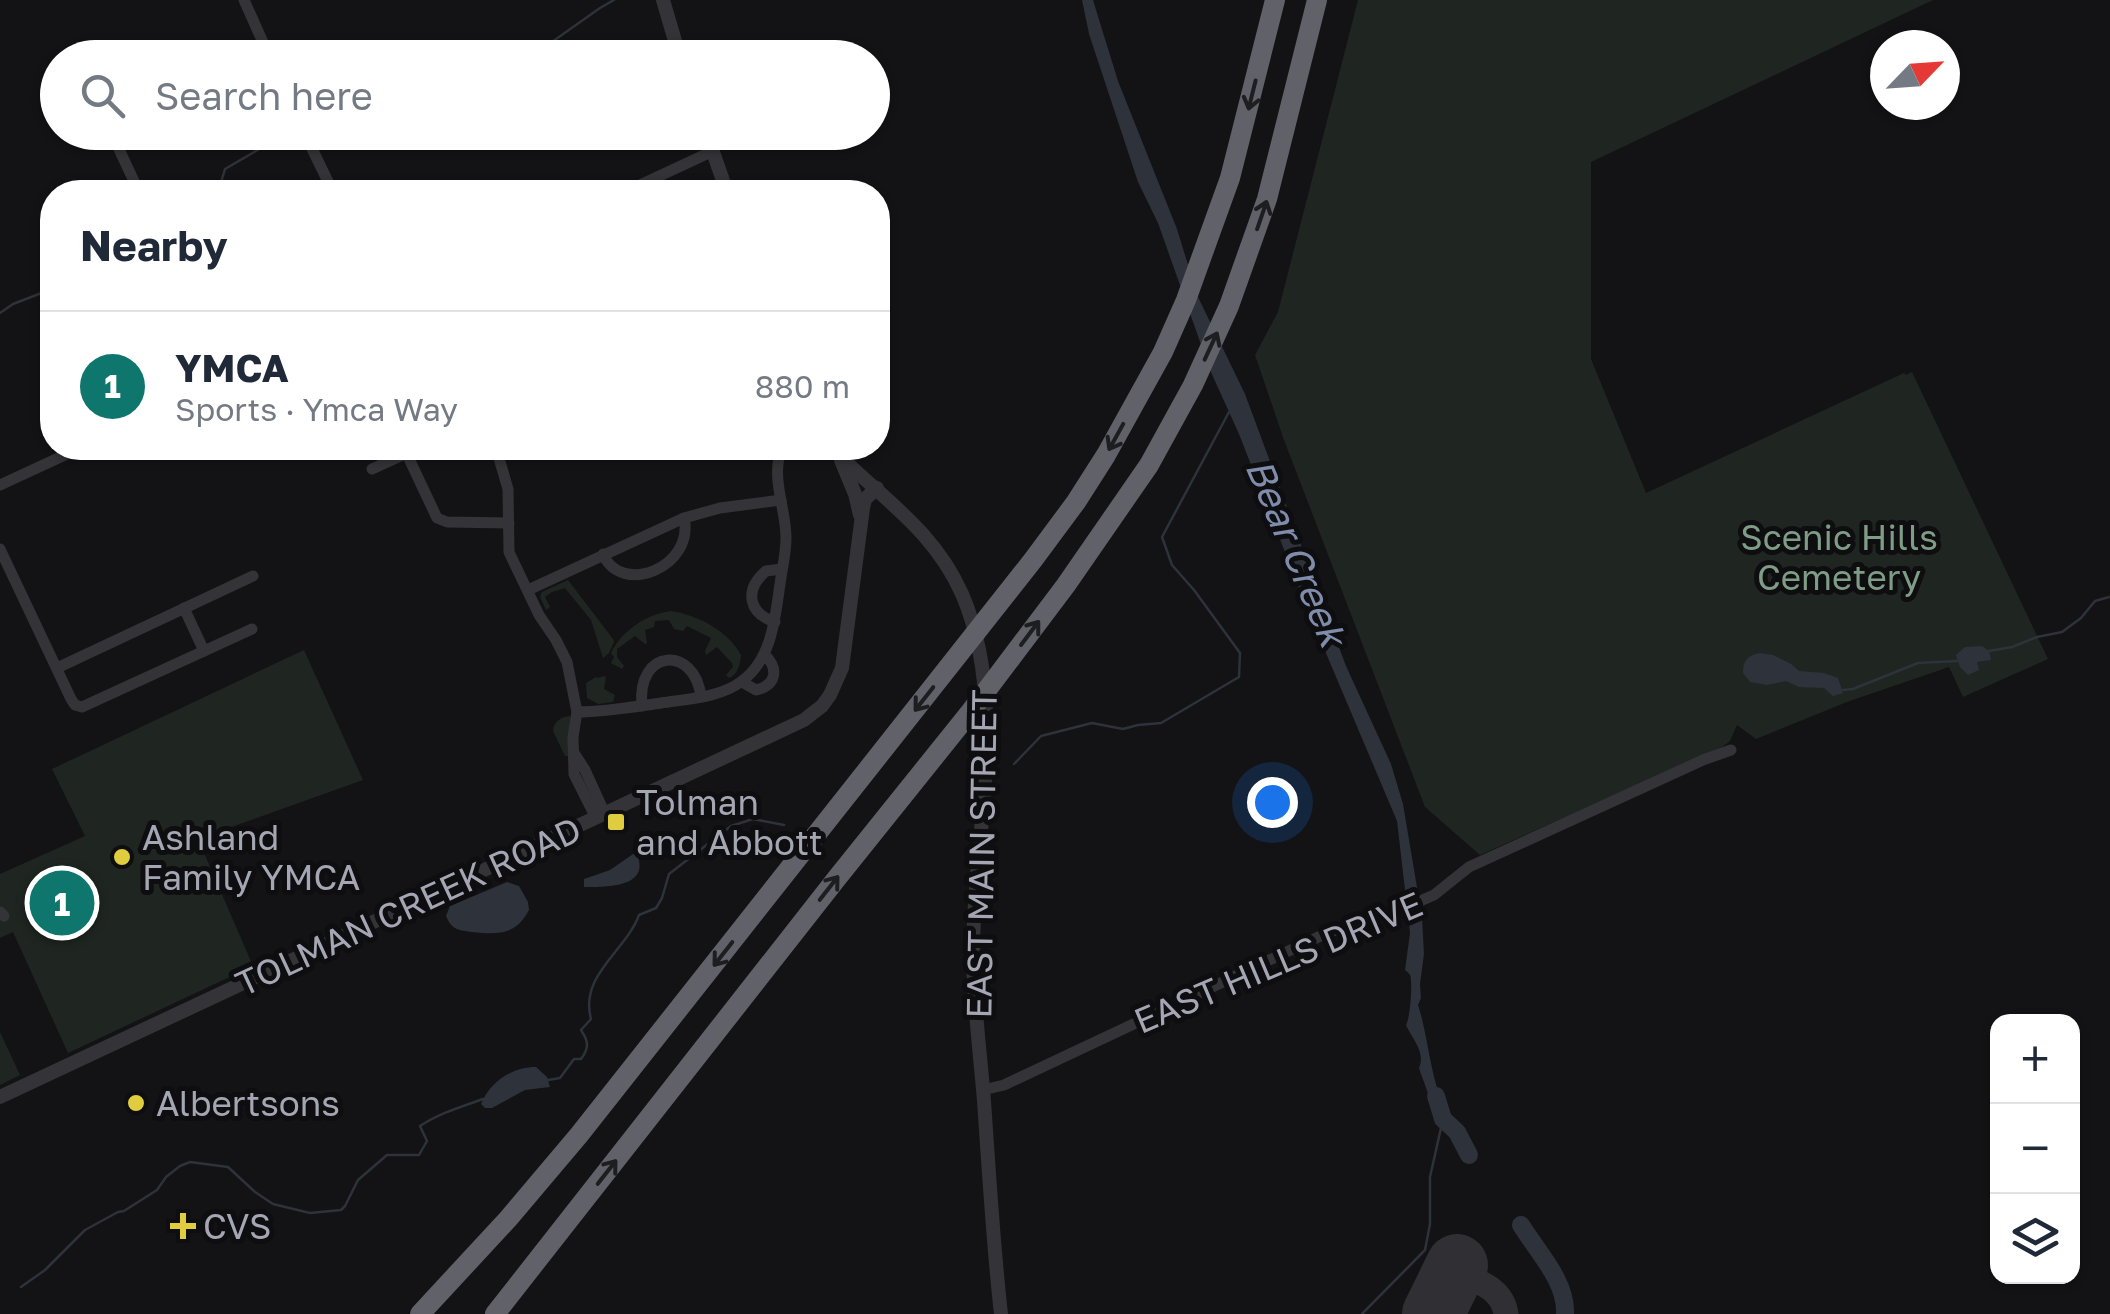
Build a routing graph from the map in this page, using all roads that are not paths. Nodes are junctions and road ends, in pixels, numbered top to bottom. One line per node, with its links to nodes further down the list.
1 (244, 0): 5 (street)
2 (663, 0): 6 (street)
3 (1275, 0): 47 (highway, one-way to 47)
4 (1317, 0): 50 (highway, one-way to 4)
5 (262, 40)
6 (675, 40)
7 (119, 150): 10 (street)
8 (311, 150): 11 (street)
9 (712, 152): 12 (street); 13 (street)
10 (133, 180)
11 (323, 180)
12 (652, 180)
13 (723, 180)
14 (54, 460): 22 (street)
15 (389, 460): 21 (street)
16 (414, 460): 27 (street)
17 (499, 460): 27 (street)
18 (778, 460): 24 (street)
19 (839, 460): 26 (street)
20 (845, 460): 23 (street, EAST MAIN STREET)
21 (372, 469)
22 (0, 485)
23 (876, 488): 26 (street, TOLMAN CREEK ROAD); 45 (street, EAST MAIN STREET)
24 (781, 500): 25 (street); 30 (street)
25 (684, 518): 29 (street); 29 (street)
26 (861, 521): 44 (street, TOLMAN CREEK ROAD)
27 (509, 523): 32 (street)
28 (0, 549): 38 (street)
29 (603, 554): 32 (street)
30 (782, 569): 34 (street); 34 (street)
31 (253, 576): 33 (street)
32 (528, 590): 42 (street)
33 (184, 608): 36 (street); 38 (street)
34 (775, 622): 37 (street)
35 (252, 628): 36 (street)
36 (204, 651): 38 (street)
37 (764, 654): 39 (street); 39 (street)
38 (58, 668)
39 (742, 682): 40 (street)
40 (702, 696): 41 (street); 41 (street)
41 (642, 706): 42 (street)
42 (577, 712): 44 (street)
43 (1731, 750): 45 (street, EAST HILLS DRIVE)
44 (600, 816): 46 (street, TOLMAN CREEK ROAD)
45 (983, 1090): 51 (street, EAST MAIN STREET)
46 (0, 1098)
47 (508, 1218): 48 (highway); 49 (highway)
48 (420, 1314)
49 (436, 1314)
50 (498, 1314)
51 (1001, 1314)

